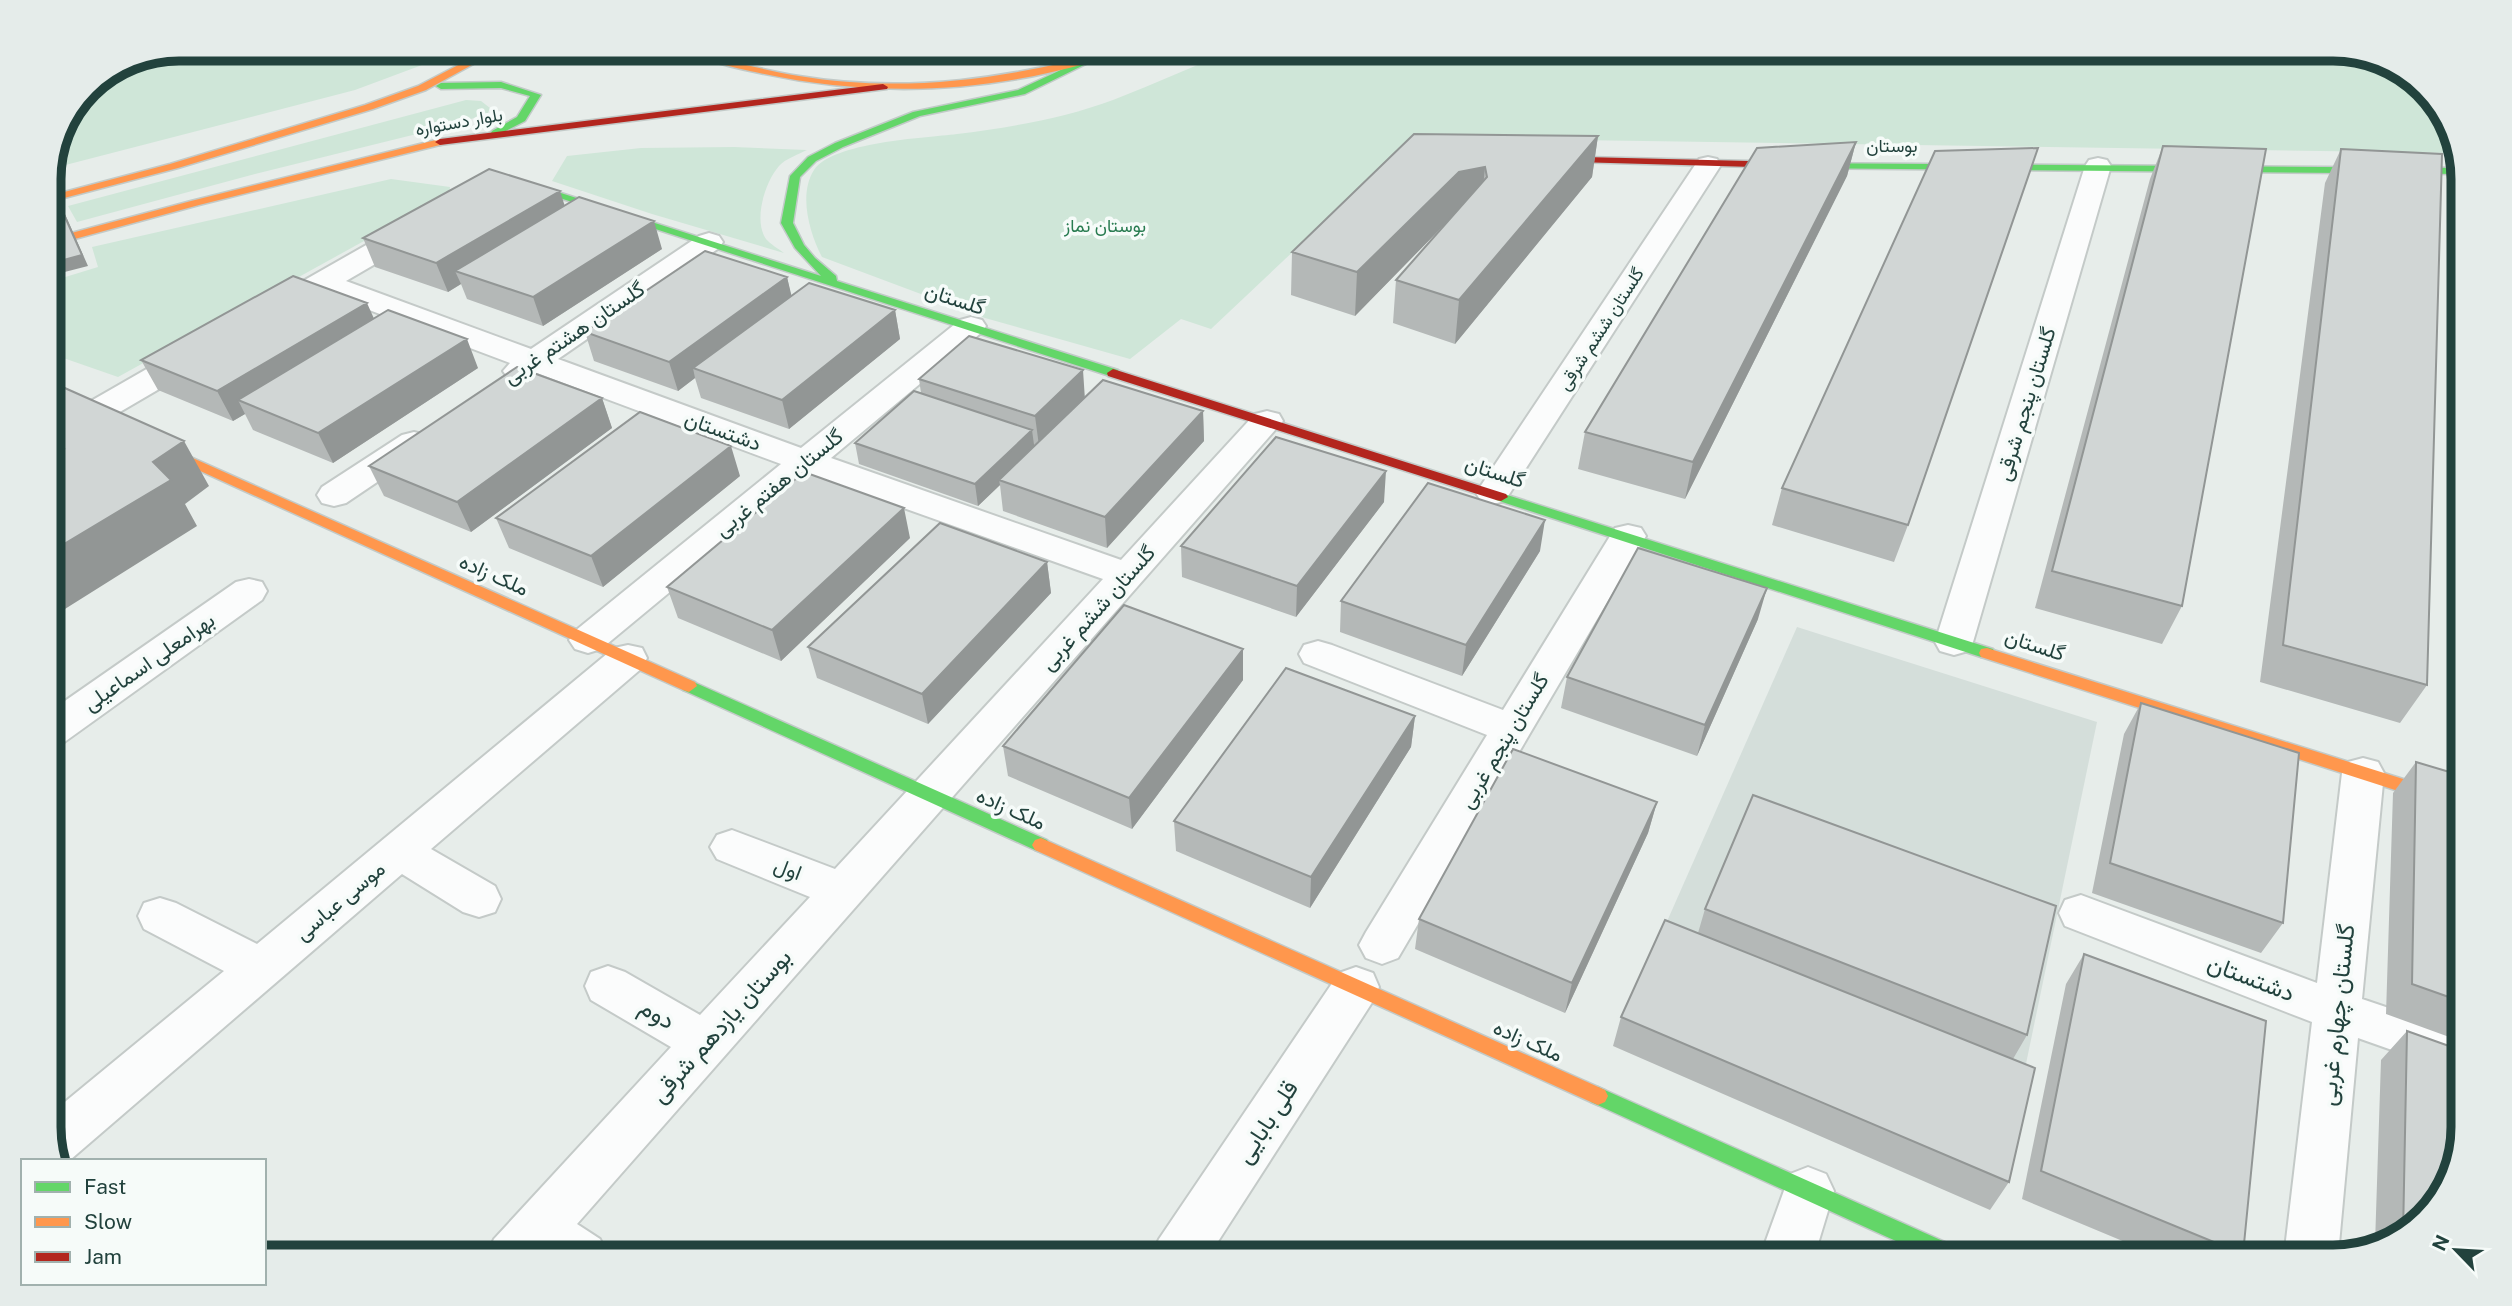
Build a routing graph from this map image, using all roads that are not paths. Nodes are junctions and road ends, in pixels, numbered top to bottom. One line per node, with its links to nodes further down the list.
1 (473, 61): 6 (street, بلوار دستواره)
2 (717, 61): 5 (street)
3 (1090, 61): 4 (street)
4 (1083, 63): 5 (street); 19 (street)
5 (883, 86): 7 (street, بلوار دستواره)
6 (422, 88): 7 (street); 14 (street, بلوار دستواره)
7 (491, 135): 16 (street, بلوار دستواره)
8 (1525, 158): 9 (street, بوستان)
9 (1708, 164): 10 (street, بوستان); 30 (street, گلستان ششم شرقی)
10 (2098, 166): 11 (street, بوستان); 36 (street, گلستان پنجم شرقی)
11 (2450, 171)
12 (513, 181): 13 (street); 17 (street, گلستان)
13 (484, 193)
14 (62, 196)
15 (438, 217): 18 (street)
16 (62, 239)
17 (709, 242): 19 (street, گلستان); 23 (street, گلستان هشتم غربی)
18 (322, 282): 20 (street); 23 (street, دشتستان)
19 (837, 283): 21 (street, گلستان)
20 (287, 302)
21 (971, 326): 26 (street, گلستان); 29 (street, گلستان هفتم غربی)
22 (217, 342): 25 (street)
23 (533, 361): 24 (street, گلستان هشتم غربی); 29 (street, دشتستان)
24 (500, 383)
25 (91, 417)
26 (1267, 421): 30 (street, گلستان); 33 (street, گلستان ششم غربی)
27 (433, 428): 31 (street)
28 (138, 438): 35 (street, ملک زاده)
29 (805, 461): 33 (street, دشتستان); 35 (street, گلستان هفتم غربی)
30 (1493, 493): 32 (street, گلستان)
31 (334, 495)
32 (1628, 536): 36 (street, گلستان); 40 (street, گلستان پنجم غربی)
33 (1127, 575): 42 (street, گلستان ششم غربی)
34 (249, 591): 39 (street, بهرامعلی اسماعیلی)
35 (588, 640): 38 (street, ملک زاده)
36 (1954, 642): 41 (street, گلستان)
37 (1318, 654): 40 (street)
38 (628, 659): 42 (street, ملک زاده); 45 (street, موسی عباسی)
39 (62, 724)
40 (1512, 729): 50 (street, گلستان پنجم غربی)
41 (2363, 773): 43 (street, گلستان); 54 (street, گلستان چهارم غربی)
42 (930, 795): 46 (street, بوستان یازدهم شرقی); 53 (street, ملک زاده)
43 (2451, 801)
44 (732, 847): 46 (street, اول)
45 (400, 851): 47 (street); 51 (street, موسی عباسی)
46 (844, 891): 55 (street, بوستان یازدهم شرقی)
47 (479, 899)
48 (2081, 913): 54 (street, دشتستان)
49 (160, 916): 51 (street)
50 (1381, 945)
51 (261, 968): 57 (street, موسی عباسی)
52 (608, 986): 55 (street, دوم)
53 (1356, 987): 58 (street, ملک زاده); 60 (street, قلی بابایی)
54 (2338, 1011): 56 (street, دشتستان); 63 (street, گلستان چهارم غربی)
55 (706, 1042): 59 (street, بوستان یازدهم شرقی)
56 (2451, 1050)
57 (62, 1135)
58 (1808, 1191): 61 (street); 62 (street, ملک زاده)
59 (526, 1243)
60 (1186, 1245)
61 (1791, 1245)
62 (1928, 1245)
63 (2312, 1245)

